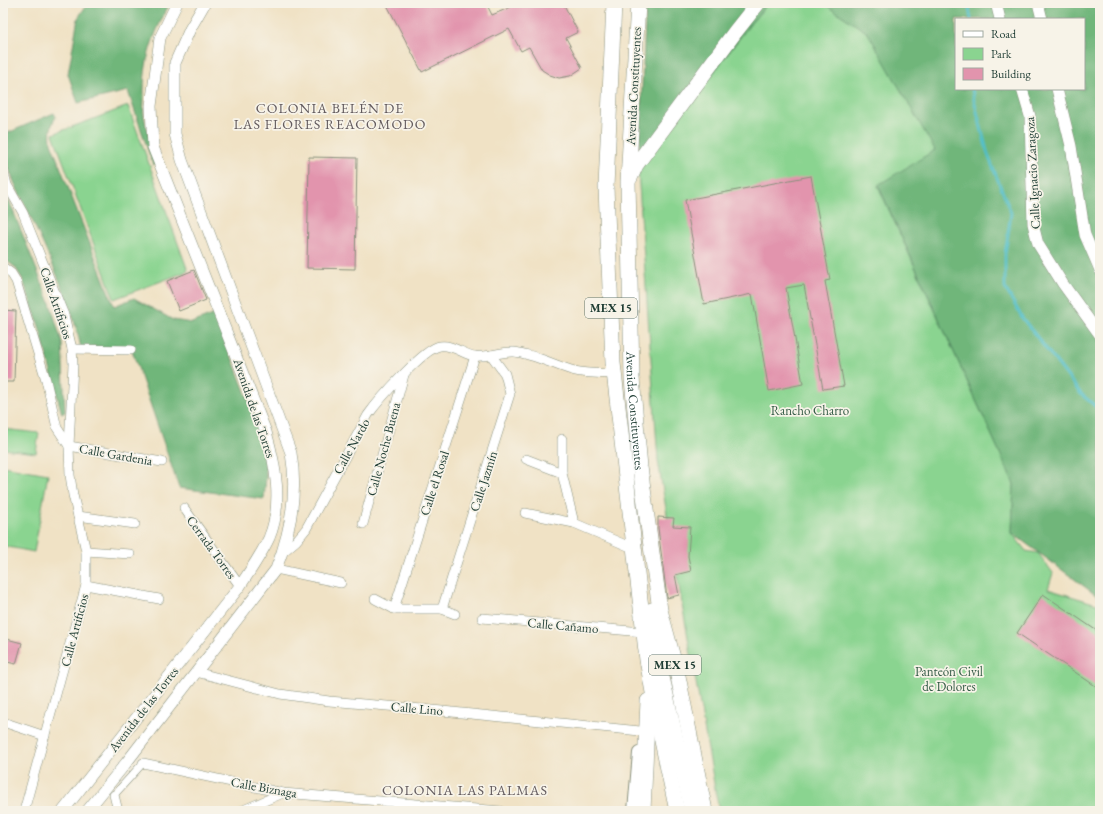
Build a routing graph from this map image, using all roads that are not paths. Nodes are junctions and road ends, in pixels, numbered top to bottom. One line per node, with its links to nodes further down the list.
1 (177, 3): 17 (street, Avenida de las Torres)
2 (206, 3): 16 (street, Avenida de las Torres)
3 (614, 3): 24 (highway, Avenida Constituyentes / MEX 15)
4 (638, 3): 13 (highway, Avenida Constituyentes / MEX 15)
5 (758, 3): 13 (highway)
6 (996, 3): 8 (street)
7 (1038, 3): 9 (street)
8 (1000, 18)
9 (1042, 18)
10 (1022, 90): 18 (street, Calle Ignacio Zaragoza)
11 (1057, 90): 15 (street)
12 (3, 170): 19 (street, Calle Artificios)
13 (628, 182): 33 (highway, Avenida Constituyentes / MEX 15)
14 (3, 267): 26 (street)
15 (1100, 270)
16 (234, 301): 17 (street); 39 (street, Avenida de las Torres)
17 (218, 308): 44 (street, Avenida de las Torres)
18 (1100, 335)
19 (72, 349): 20 (street); 26 (street, Calle Artificios)
20 (131, 350)
21 (492, 355): 22 (street); 24 (street); 48 (street, Calle Jazmín)
22 (475, 356): 23 (street, Calle Nardo); 47 (street, Calle el Rosal)
23 (404, 373): 36 (street, Calle Noche Buena); 39 (street, Calle Nardo)
24 (614, 374): 37 (highway, Avenida Constituyentes / MEX 15)
25 (562, 439): 29 (street)
26 (69, 446): 28 (street, Calle Gardenia); 32 (street, Calle Artificios)
27 (526, 459): 29 (street)
28 (162, 462)
29 (562, 473): 34 (street)
30 (184, 508): 44 (street, Cerrada Torres)
31 (525, 513): 34 (street)
32 (78, 516): 35 (street); 38 (street, Calle Artificios)
33 (647, 518): 72 (highway); 73 (highway, Avenida Constituyentes / MEX 15)
34 (574, 523): 37 (street)
35 (135, 524)
36 (363, 524)
37 (635, 548): 52 (highway, Avenida Constituyentes / MEX 15)
38 (86, 551): 40 (street); 43 (street, Calle Artificios)
39 (283, 552): 41 (street, Avenida de las Torres)
40 (130, 554)
41 (276, 569): 42 (street); 53 (street, Avenida de las Torres)
42 (340, 583)
43 (86, 585): 45 (street); 59 (street, Calle Artificios)
44 (240, 586): 51 (street, Avenida de las Torres)
45 (159, 599)
46 (375, 599): 47 (street)
47 (394, 609): 48 (street)
48 (442, 609): 49 (street)
49 (455, 614)
50 (482, 618): 52 (street, Calle Cañamo)
51 (212, 622): 53 (street); 64 (street, Avenida de las Torres)
52 (643, 632): 54 (highway, Avenida Constituyentes / MEX 15)
53 (225, 636): 55 (street, Avenida de las Torres)
54 (647, 660): 56 (highway); 71 (highway, Avenida Constituyentes / MEX 15)
55 (196, 672): 58 (street, Calle Lino); 65 (street, Avenida de las Torres)
56 (649, 713): 58 (main road); 70 (highway)
57 (3, 722): 59 (street)
58 (640, 731): 69 (main road)
59 (45, 736): 63 (street, Calle Artificios)
60 (143, 763): 61 (street, Calle Biznaga); 62 (street, Calle Biznaga)
61 (283, 793): 67 (street); 68 (street, Calle Biznaga)
62 (114, 795): 66 (street)
63 (24, 811)
64 (63, 811)
65 (87, 811)
66 (118, 811)
67 (242, 811)
68 (501, 811)
69 (634, 811)
70 (643, 811)
71 (677, 811)
72 (692, 811)
73 (705, 811)

